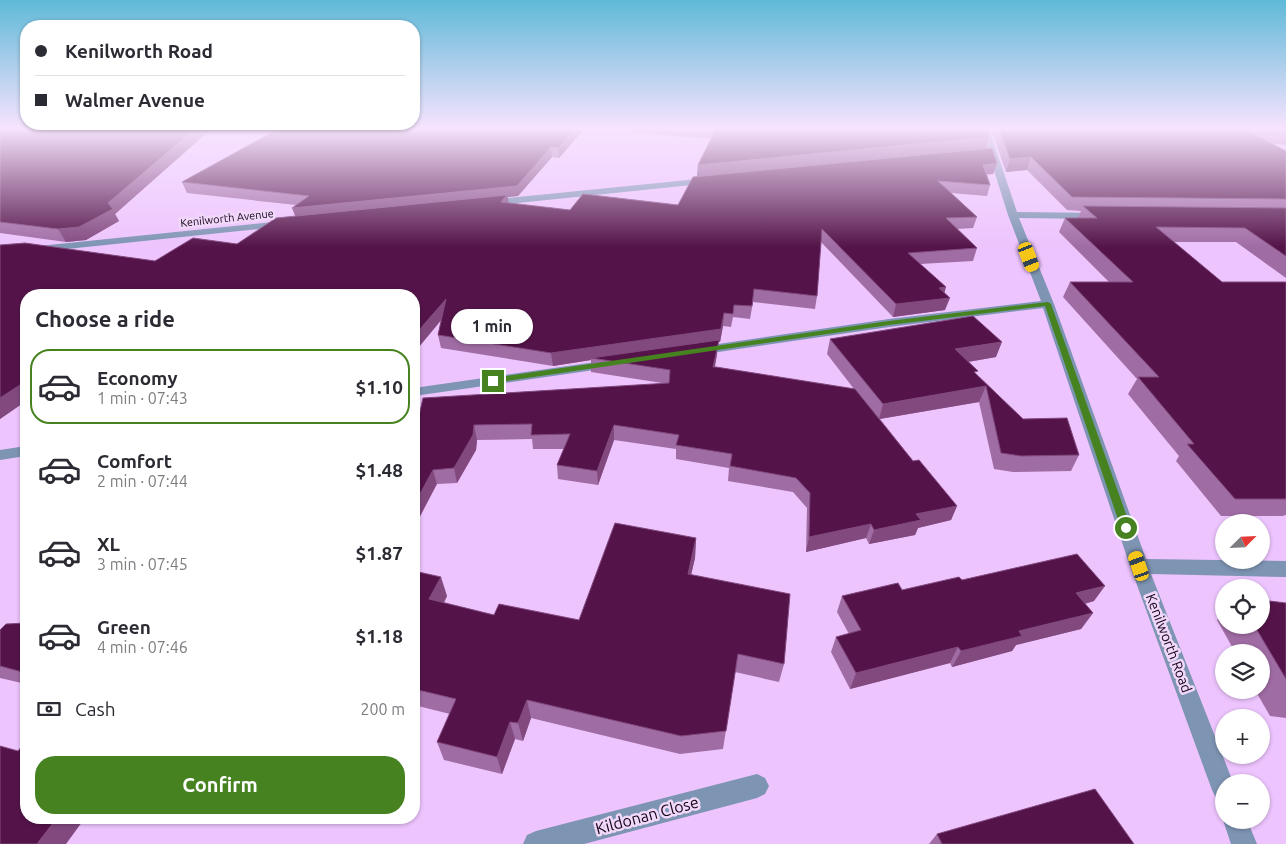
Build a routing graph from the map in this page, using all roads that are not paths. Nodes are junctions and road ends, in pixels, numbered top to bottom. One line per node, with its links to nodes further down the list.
1 (995, 168): 4 (street, Kenilworth Road)
2 (721, 179): 3 (street)
3 (477, 204)
4 (1013, 215): 5 (street); 8 (street, Kenilworth Road)
5 (1106, 216)
6 (290, 224): 7 (street, Kenilworth Avenue)
7 (0, 253)
8 (1048, 304): 9 (street); 14 (street, Kenilworth Road)
9 (681, 353)
10 (622, 362): 11 (street)
11 (420, 391)
12 (20, 452): 13 (street)
13 (0, 455)
14 (1139, 566): 15 (street); 16 (street, Kenilworth Road)
15 (1286, 569)
16 (1218, 774)
17 (757, 786): 19 (street, Kildonan Close)
18 (1238, 829): 20 (street)
19 (536, 844)
20 (1244, 844)

